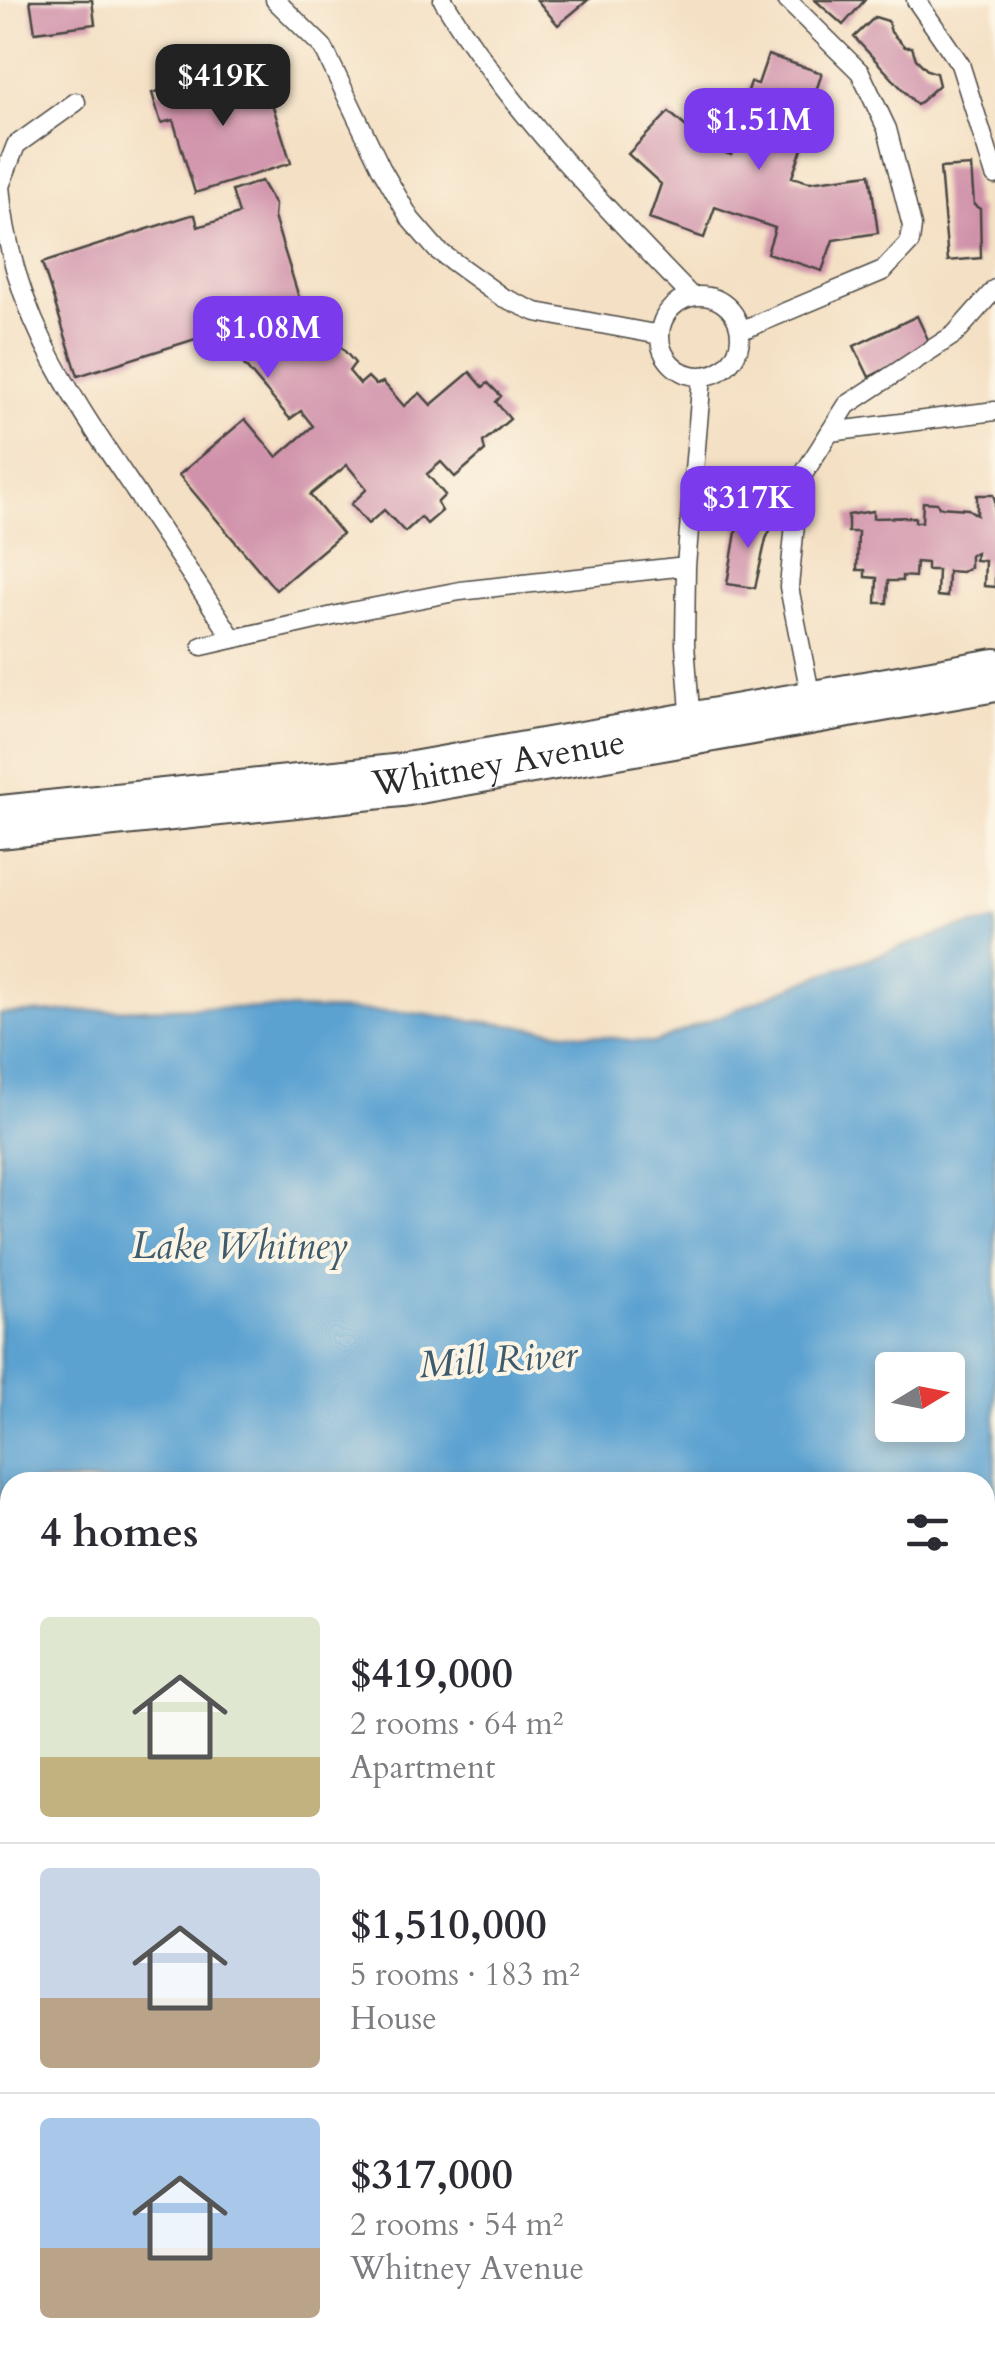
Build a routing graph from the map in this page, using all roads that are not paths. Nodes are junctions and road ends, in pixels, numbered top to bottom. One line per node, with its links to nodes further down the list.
1 (276, 0): 11 (lane)
2 (443, 0): 9 (lane)
3 (786, 0): 10 (lane)
4 (916, 0): 6 (lane)
5 (76, 102): 7 (lane)
6 (995, 176)
7 (0, 186): 16 (lane)
8 (995, 289): 14 (lane)
9 (692, 297): 10 (lane); 11 (lane)
10 (740, 331): 12 (lane)
11 (660, 335): 12 (lane)
12 (702, 376): 15 (lane)
13 (995, 411): 14 (lane)
14 (830, 432): 19 (lane)
15 (686, 566): 16 (lane); 20 (lane)
16 (233, 639): 17 (lane)
17 (202, 646)
18 (995, 675): 19 (main road, Whitney Avenue)
19 (814, 708): 20 (main road, Whitney Avenue)
20 (691, 730): 21 (main road, Whitney Avenue)
21 (0, 822)

